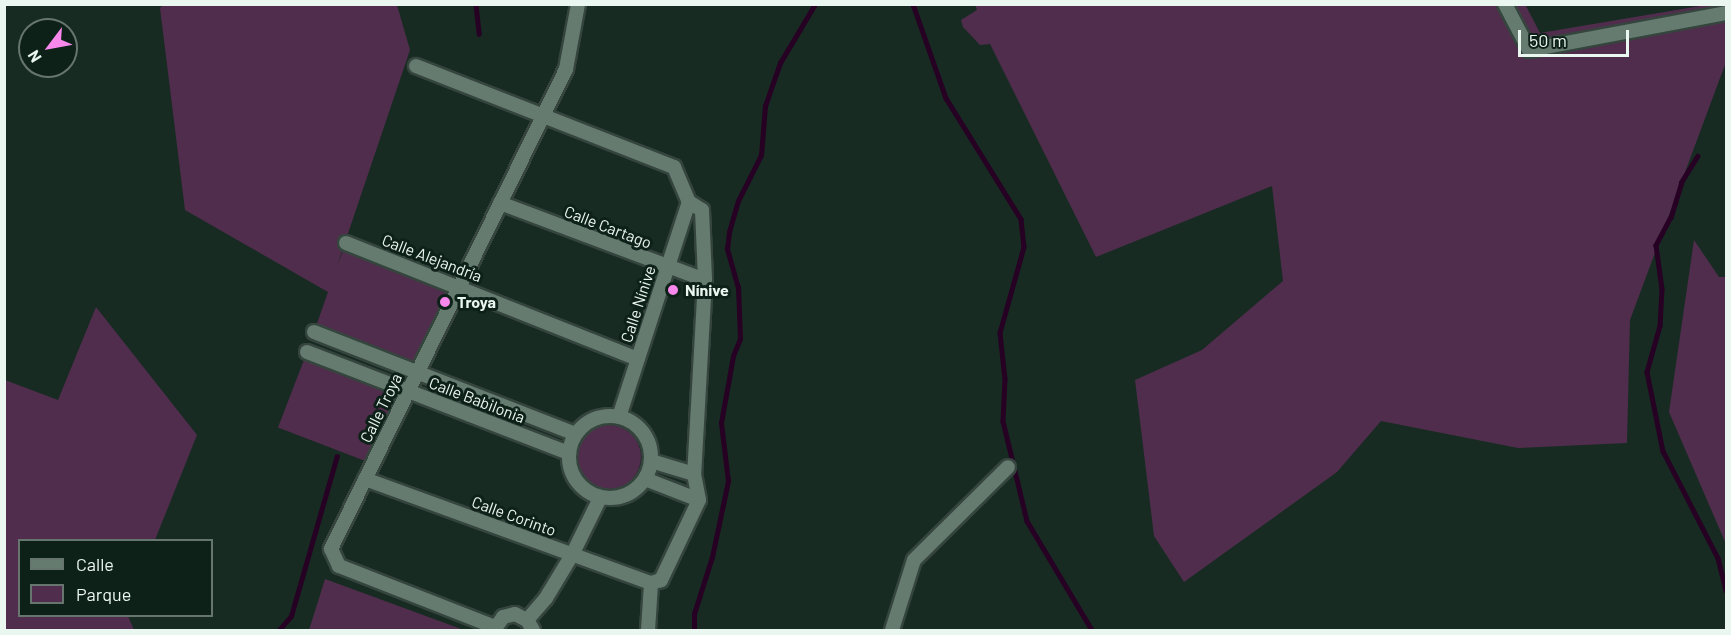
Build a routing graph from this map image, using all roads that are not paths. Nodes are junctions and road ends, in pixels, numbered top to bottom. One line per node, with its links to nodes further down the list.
1 (578, 4): 5 (street, Calle Troya)
2 (1505, 4): 3 (street)
3 (1726, 13)
4 (416, 66): 5 (street)
5 (543, 115): 6 (street); 7 (street, Calle Troya)
6 (689, 202): 9 (street, Calle Nínive); 10 (street)
7 (500, 203): 9 (street, Calle Cartago); 11 (street, Calle Troya)
8 (346, 243): 11 (street, Calle Alejandría)
9 (668, 267): 10 (street, Calle Cartago); 14 (street, Calle Nínive)
10 (705, 280): 22 (street)
11 (459, 286): 14 (street, Calle Alejandría); 15 (street, Calle Troya)
12 (314, 332): 15 (street, Calle Babilonia)
13 (308, 352): 16 (street, Calle Babilonia)
14 (638, 359): 17 (street, Calle Nínive)
15 (418, 371): 16 (street, Calle Troya); 18 (street, Calle Babilonia)
16 (408, 391): 19 (street, Calle Babilonia); 23 (street, Calle Troya)
17 (619, 417): 18 (street); 20 (street)
18 (575, 434): 19 (street)
19 (568, 453): 25 (street)
20 (651, 461): 22 (street); 24 (street)
21 (1008, 467): 32 (street)
22 (694, 474): 26 (street)
23 (365, 479): 27 (street, Calle Corinto); 30 (street, Calle Troya)
24 (645, 479): 25 (street); 26 (street)
25 (600, 498): 27 (street)
26 (699, 500): 28 (street)
27 (572, 555): 28 (street, Calle Corinto); 29 (street)
28 (651, 583): 31 (street)
29 (530, 625): 30 (street)
30 (494, 628)
31 (648, 630)
32 (892, 630)

